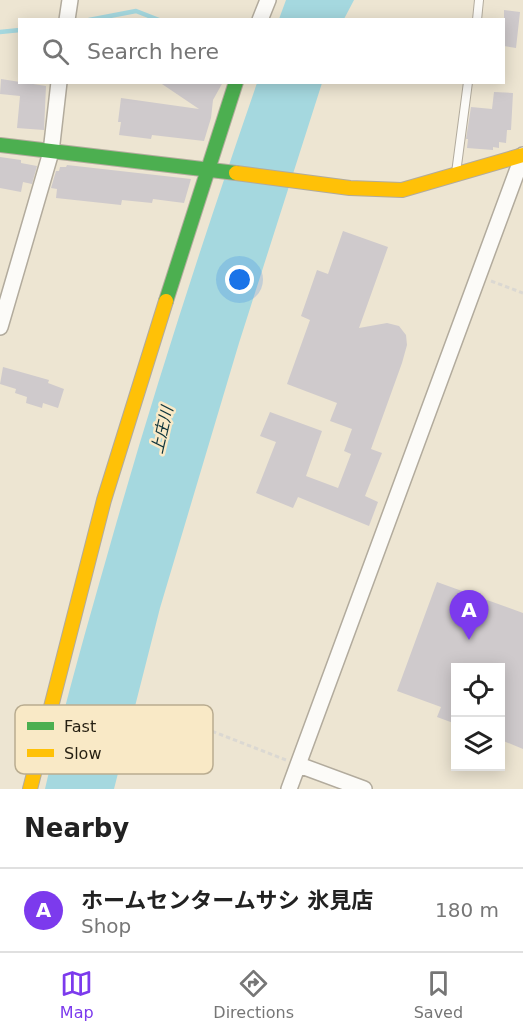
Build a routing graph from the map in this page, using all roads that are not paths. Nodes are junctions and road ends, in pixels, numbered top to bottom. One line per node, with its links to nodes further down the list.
1 (70, 0): 4 (street)
2 (268, 0): 5 (street)
3 (479, 0): 6 (lane)
4 (67, 18)
5 (261, 18)
6 (477, 18)
7 (59, 84): 11 (street)
8 (235, 84): 13 (street)
9 (468, 84): 14 (lane)
10 (0, 145): 11 (street)
11 (51, 152): 13 (street); 15 (street)
12 (523, 155): 14 (street); 17 (street)
13 (207, 169): 14 (street); 16 (street)
14 (456, 175)
15 (0, 327)
16 (52, 705)
17 (299, 765): 20 (street); 21 (street)
18 (34, 774): 19 (street)
19 (30, 789)
20 (290, 789)
21 (363, 789)

